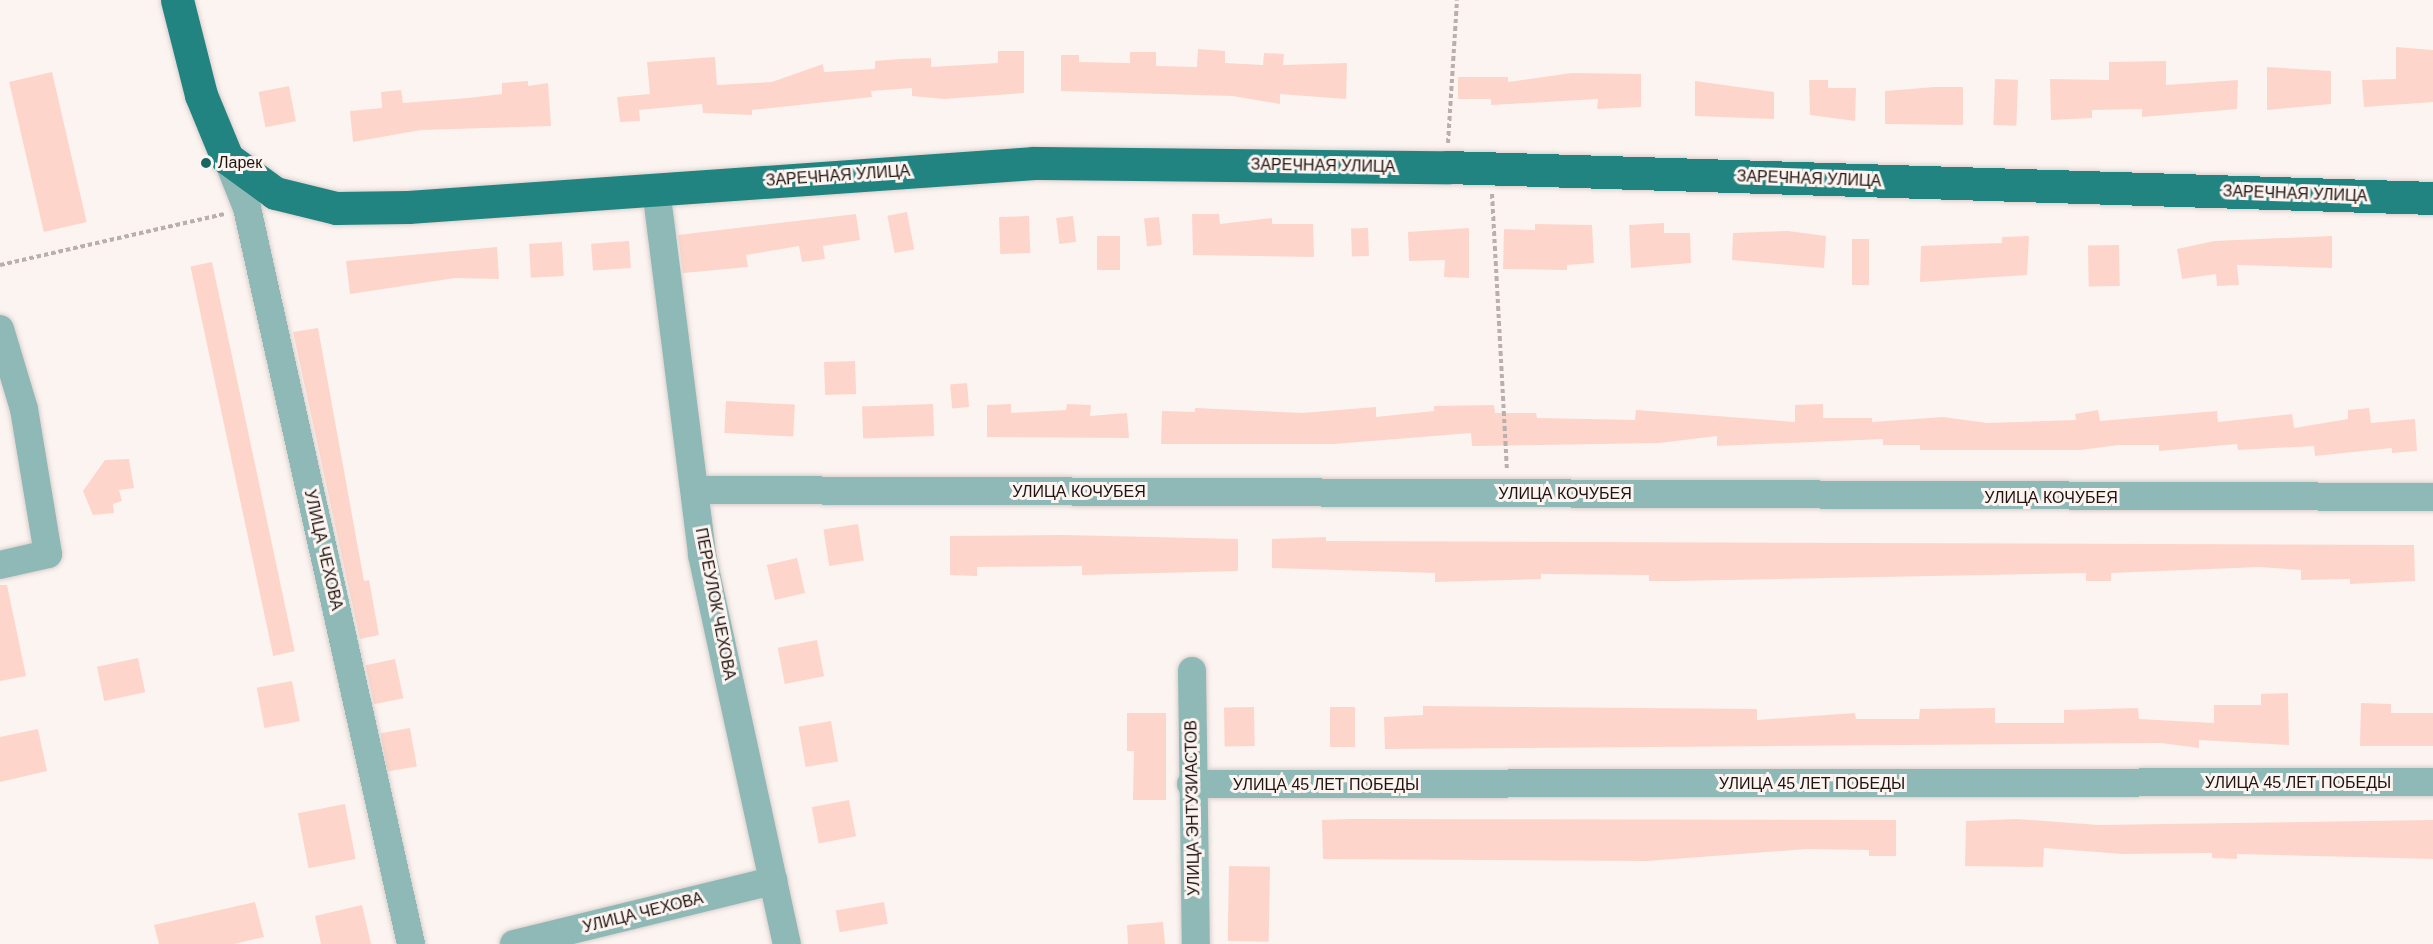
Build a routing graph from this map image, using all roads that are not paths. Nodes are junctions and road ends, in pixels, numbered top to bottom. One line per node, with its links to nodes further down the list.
1 (177, 0): 2 (main road)
2 (227, 159): 3 (main road, ЗАРЕЧНАЯ УЛИЦА); 14 (street, УЛИЦА ЧЕХОВА)
3 (656, 189): 4 (main road, ЗАРЕЧНАЯ УЛИЦА); 6 (street, ПЕРЕУЛОК ЧЕХОВА)
4 (2433, 198)
5 (0, 329): 8 (street)
6 (696, 490): 7 (street, УЛИЦА КОЧУБЕЯ); 12 (street, ПЕРЕУЛОК ЧЕХОВА)
7 (2433, 497)
8 (0, 565)
9 (1192, 672): 11 (street, УЛИЦА ЭНТУЗИАСТОВ)
10 (2433, 782): 11 (street, УЛИЦА 45 ЛЕТ ПОБЕДЫ)
11 (1191, 784): 17 (street, УЛИЦА ЭНТУЗИАСТОВ)
12 (773, 881): 13 (street, УЛИЦА ЧЕХОВА); 16 (street, ПЕРЕУЛОК ЧЕХОВА)
13 (583, 936): 15 (street, УЛИЦА ЧЕХОВА)
14 (411, 944)
15 (514, 944)
16 (787, 944)
17 (1196, 944)

